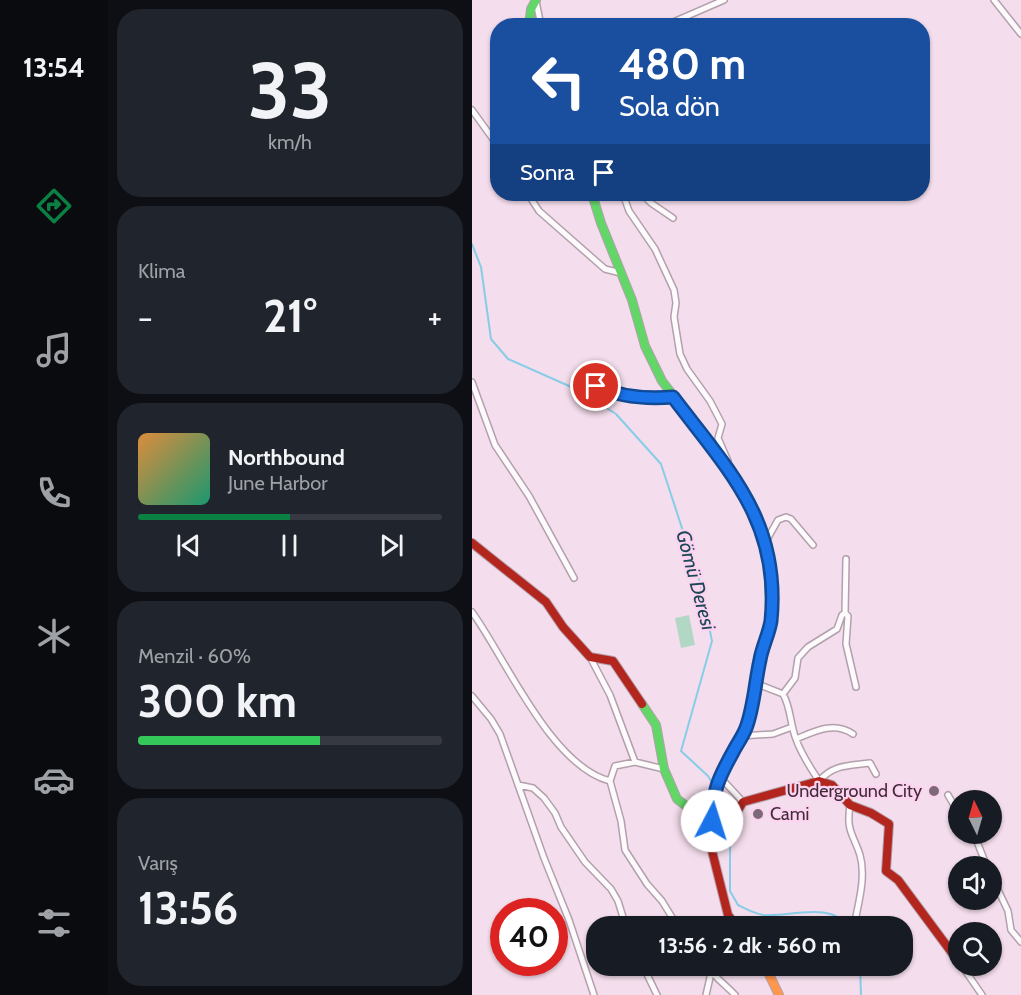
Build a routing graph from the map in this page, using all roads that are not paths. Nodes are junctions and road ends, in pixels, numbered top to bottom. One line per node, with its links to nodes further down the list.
1 (536, 0): 4 (street); 5 (street)
2 (724, 0): 6 (street)
3 (994, 0): 7 (street)
4 (530, 18)
5 (539, 18)
6 (682, 18)
7 (1021, 34)
8 (472, 110): 9 (street)
9 (490, 135)
10 (533, 201): 15 (street)
11 (595, 201): 15 (street)
12 (625, 201): 19 (street)
13 (649, 201): 14 (street)
14 (673, 218)
15 (621, 273): 18 (street)
16 (585, 380): 18 (street)
17 (472, 382): 24 (street)
18 (673, 397): 19 (street)
19 (732, 471): 21 (street)
20 (472, 543): 27 (street)
21 (765, 543): 22 (street); 28 (street)
22 (813, 545)
23 (846, 560): 26 (street)
24 (574, 578)
25 (472, 612): 41 (street)
26 (845, 613): 29 (street); 30 (street)
27 (590, 657): 37 (street); 38 (street)
28 (755, 683): 30 (street); 35 (street)
29 (856, 687)
30 (783, 694): 33 (street)
31 (472, 696): 32 (street)
32 (475, 704): 43 (street)
33 (792, 727): 35 (street); 36 (street)
34 (853, 734): 36 (street)
35 (741, 736): 40 (street)
36 (796, 740): 42 (street)
37 (635, 762): 38 (street); 41 (street)
38 (664, 769): 47 (street)
39 (876, 774): 42 (street)
40 (720, 777): 44 (street); 46 (street)
41 (610, 781): 50 (street)
42 (819, 781): 44 (street); 45 (street)
43 (518, 785): 49 (street); 60 (street)
44 (743, 802): 46 (street)
45 (850, 805): 52 (street); 54 (street)
46 (712, 821): 47 (street)
47 (710, 843): 51 (street)
48 (1002, 898): 53 (street)
49 (623, 916)
50 (671, 916)
51 (729, 916)
52 (856, 916)
53 (1021, 942)
54 (948, 948)
55 (648, 976): 61 (street)
56 (710, 976): 62 (street)
57 (715, 976): 63 (street)
58 (770, 976): 64 (street)
59 (968, 976): 65 (street)
60 (594, 995)
61 (657, 995)
62 (706, 995)
63 (735, 995)
64 (779, 995)
65 (982, 995)

